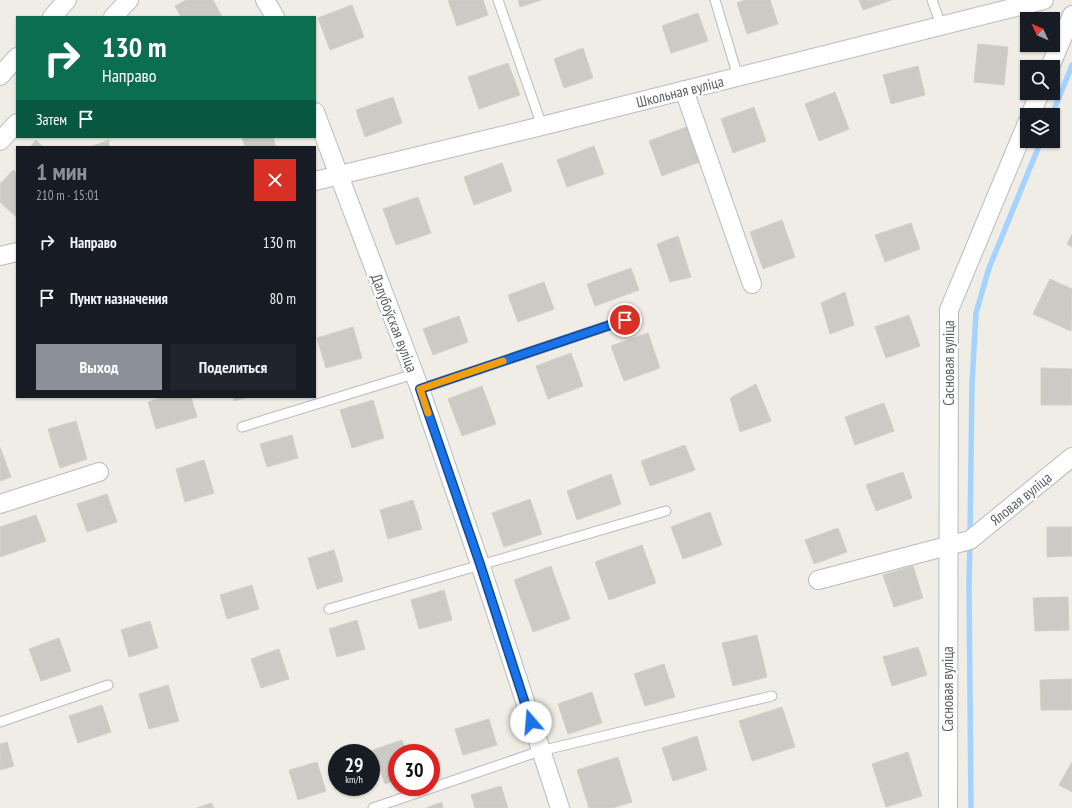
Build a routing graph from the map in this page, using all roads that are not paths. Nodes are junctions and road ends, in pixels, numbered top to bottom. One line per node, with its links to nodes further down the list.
1 (67, 0): 9 (street)
2 (129, 0): 10 (street)
3 (265, 0): 11 (street)
4 (498, 0): 20 (lane)
5 (716, 0): 16 (lane)
6 (932, 0): 12 (lane)
7 (1044, 0): 12 (street, Школьная вуліца)
8 (1072, 15): 14 (street)
9 (53, 16)
10 (114, 16)
11 (274, 16)
12 (941, 25): 16 (street, Школьная вуліца)
13 (16, 58): 15 (street)
14 (1053, 60)
15 (0, 76)
16 (738, 77): 17 (street, Школьная вуліца)
17 (684, 90): 20 (street, Школьная вуліца); 27 (street)
18 (316, 115): 23 (street, Далубоўская вуліца)
19 (16, 123): 22 (street)
20 (542, 126): 23 (street, Школьная вуліца)
21 (1020, 140): 44 (street, Сасновая вуліца)
22 (0, 141)
23 (338, 176): 24 (street, Школьная вуліца); 29 (street, Далубоўская вуліца)
24 (316, 181)
25 (16, 252): 26 (street)
26 (0, 256)
27 (752, 284)
28 (625, 320): 29 (lane)
29 (417, 381): 30 (lane); 35 (street, Далубоўская вуліца)
30 (242, 427)
31 (1072, 458): 36 (street, Яловая вуліца)
32 (99, 472): 33 (street)
33 (0, 504)
34 (666, 511): 35 (lane)
35 (480, 564): 37 (lane); 41 (street, Далубоўская вуліца)
36 (818, 580)
37 (329, 609)
38 (108, 685): 40 (lane)
39 (772, 696): 41 (lane)
40 (0, 722)
41 (540, 751): 42 (lane); 43 (street, Далубоўская вуліца)
42 (373, 808)
43 (560, 808)
44 (948, 808)

